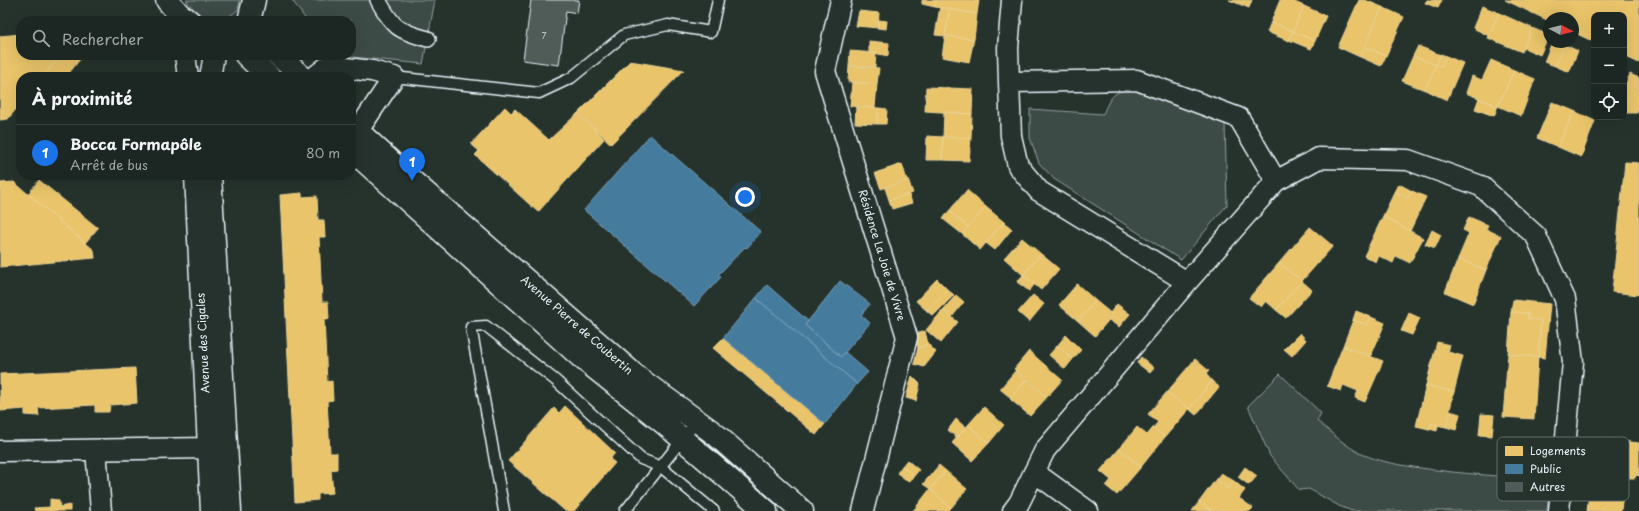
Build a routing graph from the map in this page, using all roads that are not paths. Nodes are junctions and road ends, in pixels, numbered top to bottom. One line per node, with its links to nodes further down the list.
1 (254, 0): 6 (main road)
2 (378, 0): 7 (street)
3 (718, 0): 17 (lane)
4 (841, 0): 43 (street, Résidence La Joie de Vivre)
5 (1012, 0): 18 (street)
6 (250, 16)
7 (428, 39)
8 (186, 60): 12 (street)
9 (213, 60): 13 (street)
10 (251, 60): 14 (main road)
11 (283, 60): 15 (main road)
12 (187, 72)
13 (211, 72)
14 (264, 72)
15 (297, 72)
16 (320, 72): 17 (street)
17 (394, 77): 19 (street)
18 (1009, 82): 24 (street); 25 (street)
19 (356, 131)
20 (356, 138): 26 (main road, Avenue Pierre de Coubertin)
21 (356, 138): 28 (main road, Avenue Pierre de Coubertin)
22 (207, 180): 29 (street, Avenue des Cigales)
23 (207, 180): 37 (street, Avenue des Cigales)
24 (1276, 181): 25 (street); 27 (street)
25 (1187, 282): 33 (street)
26 (697, 421): 28 (lane); 42 (main road, Avenue Pierre de Coubertin)
27 (1566, 437)
28 (681, 438): 32 (lane); 41 (main road, Avenue Pierre de Coubertin)
29 (208, 448): 30 (street); 36 (street, Avenue des Cigales)
30 (96, 450): 31 (street); 35 (street)
31 (0, 451)
32 (661, 467): 38 (lane); 39 (lane); 40 (lane)
33 (1034, 472): 44 (street); 45 (street)
34 (1560, 501): 46 (street)
35 (101, 511)
36 (211, 511)
37 (230, 511)
38 (504, 511)
39 (625, 511)
40 (714, 511)
41 (766, 511)
42 (802, 511)
43 (863, 511)
44 (1013, 511)
45 (1088, 511)
46 (1559, 511)

